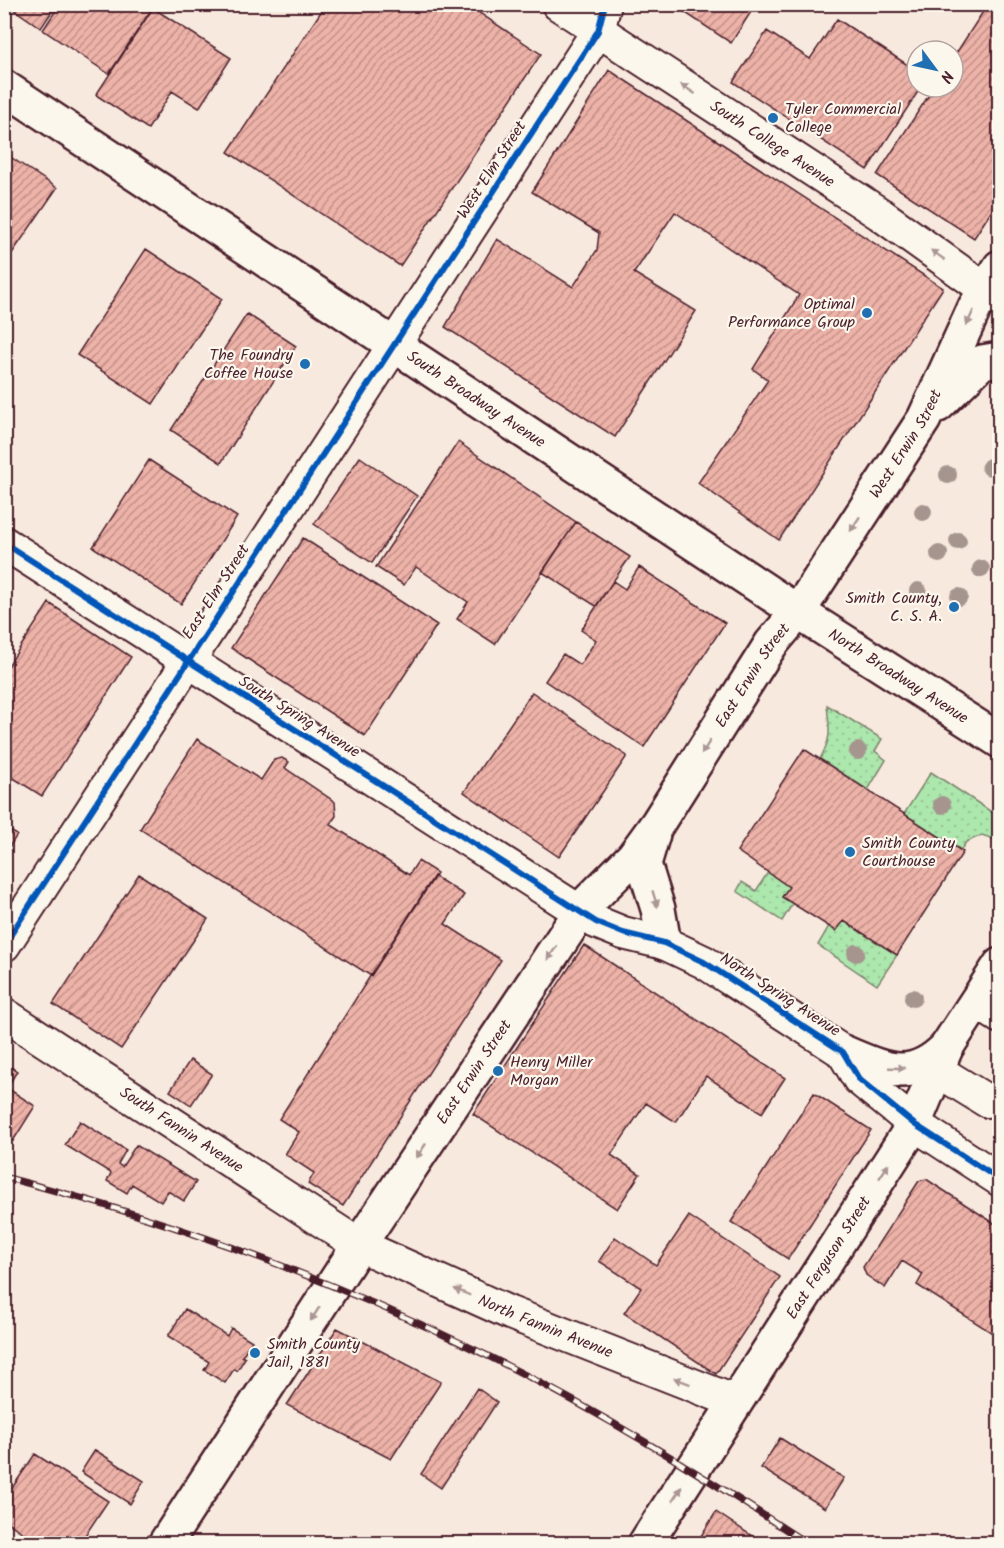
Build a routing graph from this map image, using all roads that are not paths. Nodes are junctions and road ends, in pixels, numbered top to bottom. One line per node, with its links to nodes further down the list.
1 (558, 4): 2 (street, South College Avenue)
2 (602, 18): 4 (street, South College Avenue, one-way to 2); 5 (street, West Elm Street)
3 (4, 87): 5 (main road, South Broadway Avenue)
4 (995, 285): 7 (main road, West Erwin Street, one-way to 7)
5 (394, 347): 9 (main road, South Broadway Avenue); 10 (street, East Elm Street)
6 (999, 359): 7 (main road)
7 (924, 419): 9 (main road, West Erwin Street, one-way to 9)
8 (4, 543): 10 (street, South Spring Avenue)
9 (798, 612): 11 (main road, North Broadway Avenue); 12 (main road, East Erwin Street, one-way to 12)
10 (186, 662): 13 (street, South Spring Avenue); 15 (street, East Elm Street)
11 (999, 741)
12 (657, 824): 13 (main road, East Erwin Street); 14 (main road, one-way to 14)
13 (580, 912): 14 (street, North Spring Avenue); 24 (main road, East Erwin Street, one-way to 24)
14 (664, 943): 19 (street, North Spring Avenue)
15 (4, 945)
16 (999, 965): 17 (main road, East Ferguson Street)
17 (988, 1010): 20 (main road, East Ferguson Street)
18 (4, 1014): 24 (street, South Fannin Avenue)
19 (843, 1052): 20 (main road, one-way to 20); 22 (street, North Spring Avenue)
20 (941, 1058): 21 (street); 22 (main road, East Ferguson Street)
21 (994, 1105)
22 (914, 1124): 23 (street, North Spring Avenue); 25 (main road, East Ferguson Street, one-way to 22)
23 (999, 1180)
24 (359, 1245): 25 (street, North Fannin Avenue, one-way to 24); 26 (main road, East Erwin Street, one-way to 26)
25 (736, 1402): 27 (main road, East Ferguson Street, one-way to 25)
26 (165, 1544)
27 (645, 1544)

